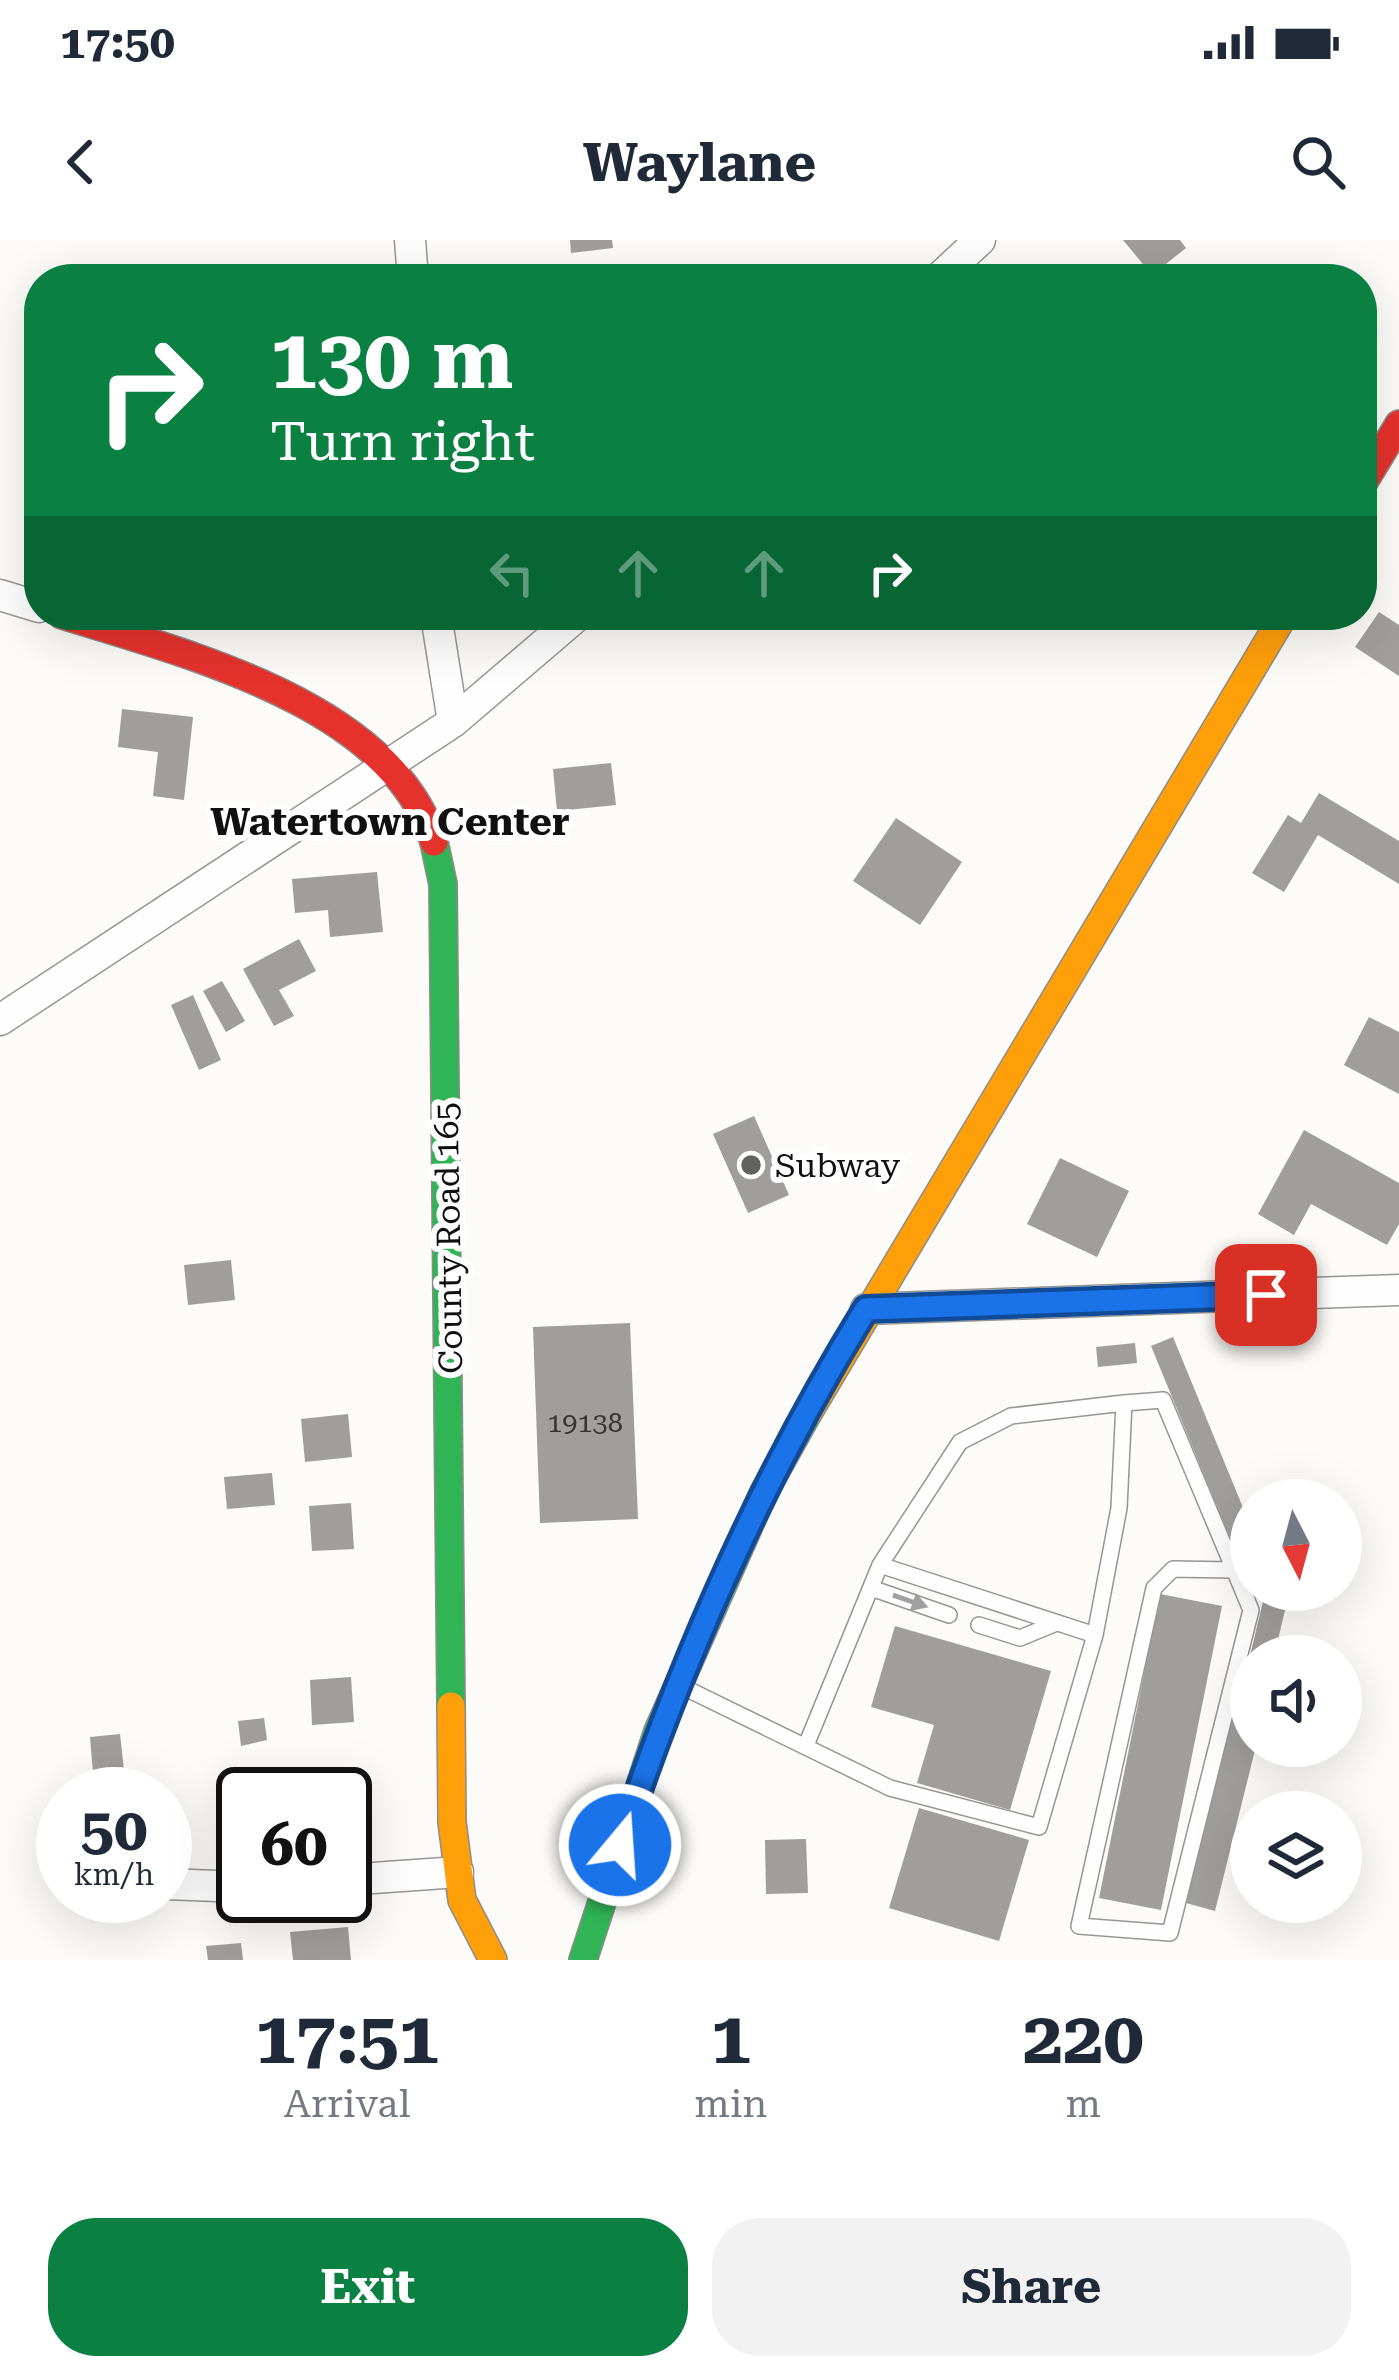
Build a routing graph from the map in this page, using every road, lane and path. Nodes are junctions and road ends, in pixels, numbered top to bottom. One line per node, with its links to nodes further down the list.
1 (980, 240): 2 (street)
2 (954, 264)
3 (1399, 424): 4 (main road)
4 (1377, 460)
5 (108, 630): 10 (main road, County Road 165)
6 (438, 630): 9 (street)
7 (560, 630): 9 (street)
8 (1274, 630): 13 (main road)
9 (453, 722): 10 (street)
10 (387, 768): 11 (street); 25 (main road, County Road 165)
11 (0, 1020)
12 (1399, 1290): 13 (street)
13 (866, 1309): 23 (main road)
14 (1124, 1403): 15 (lane); 16 (lane); 22 (lane)
15 (1230, 1563)
16 (880, 1565): 18 (lane); 20 (lane)
17 (1233, 1570): 17 (lane)
18 (871, 1588): 19 (lane, one-way to 19); 24 (lane)
19 (950, 1615)
20 (1054, 1624): 21 (lane); 22 (lane)
21 (979, 1625)
22 (1096, 1634): 24 (lane)
23 (679, 1684): 24 (lane); 28 (main road)
24 (807, 1743)
25 (458, 1871): 26 (street); 27 (main road, County Road 165)
26 (372, 1878)
27 (493, 1960)
28 (583, 1960)

